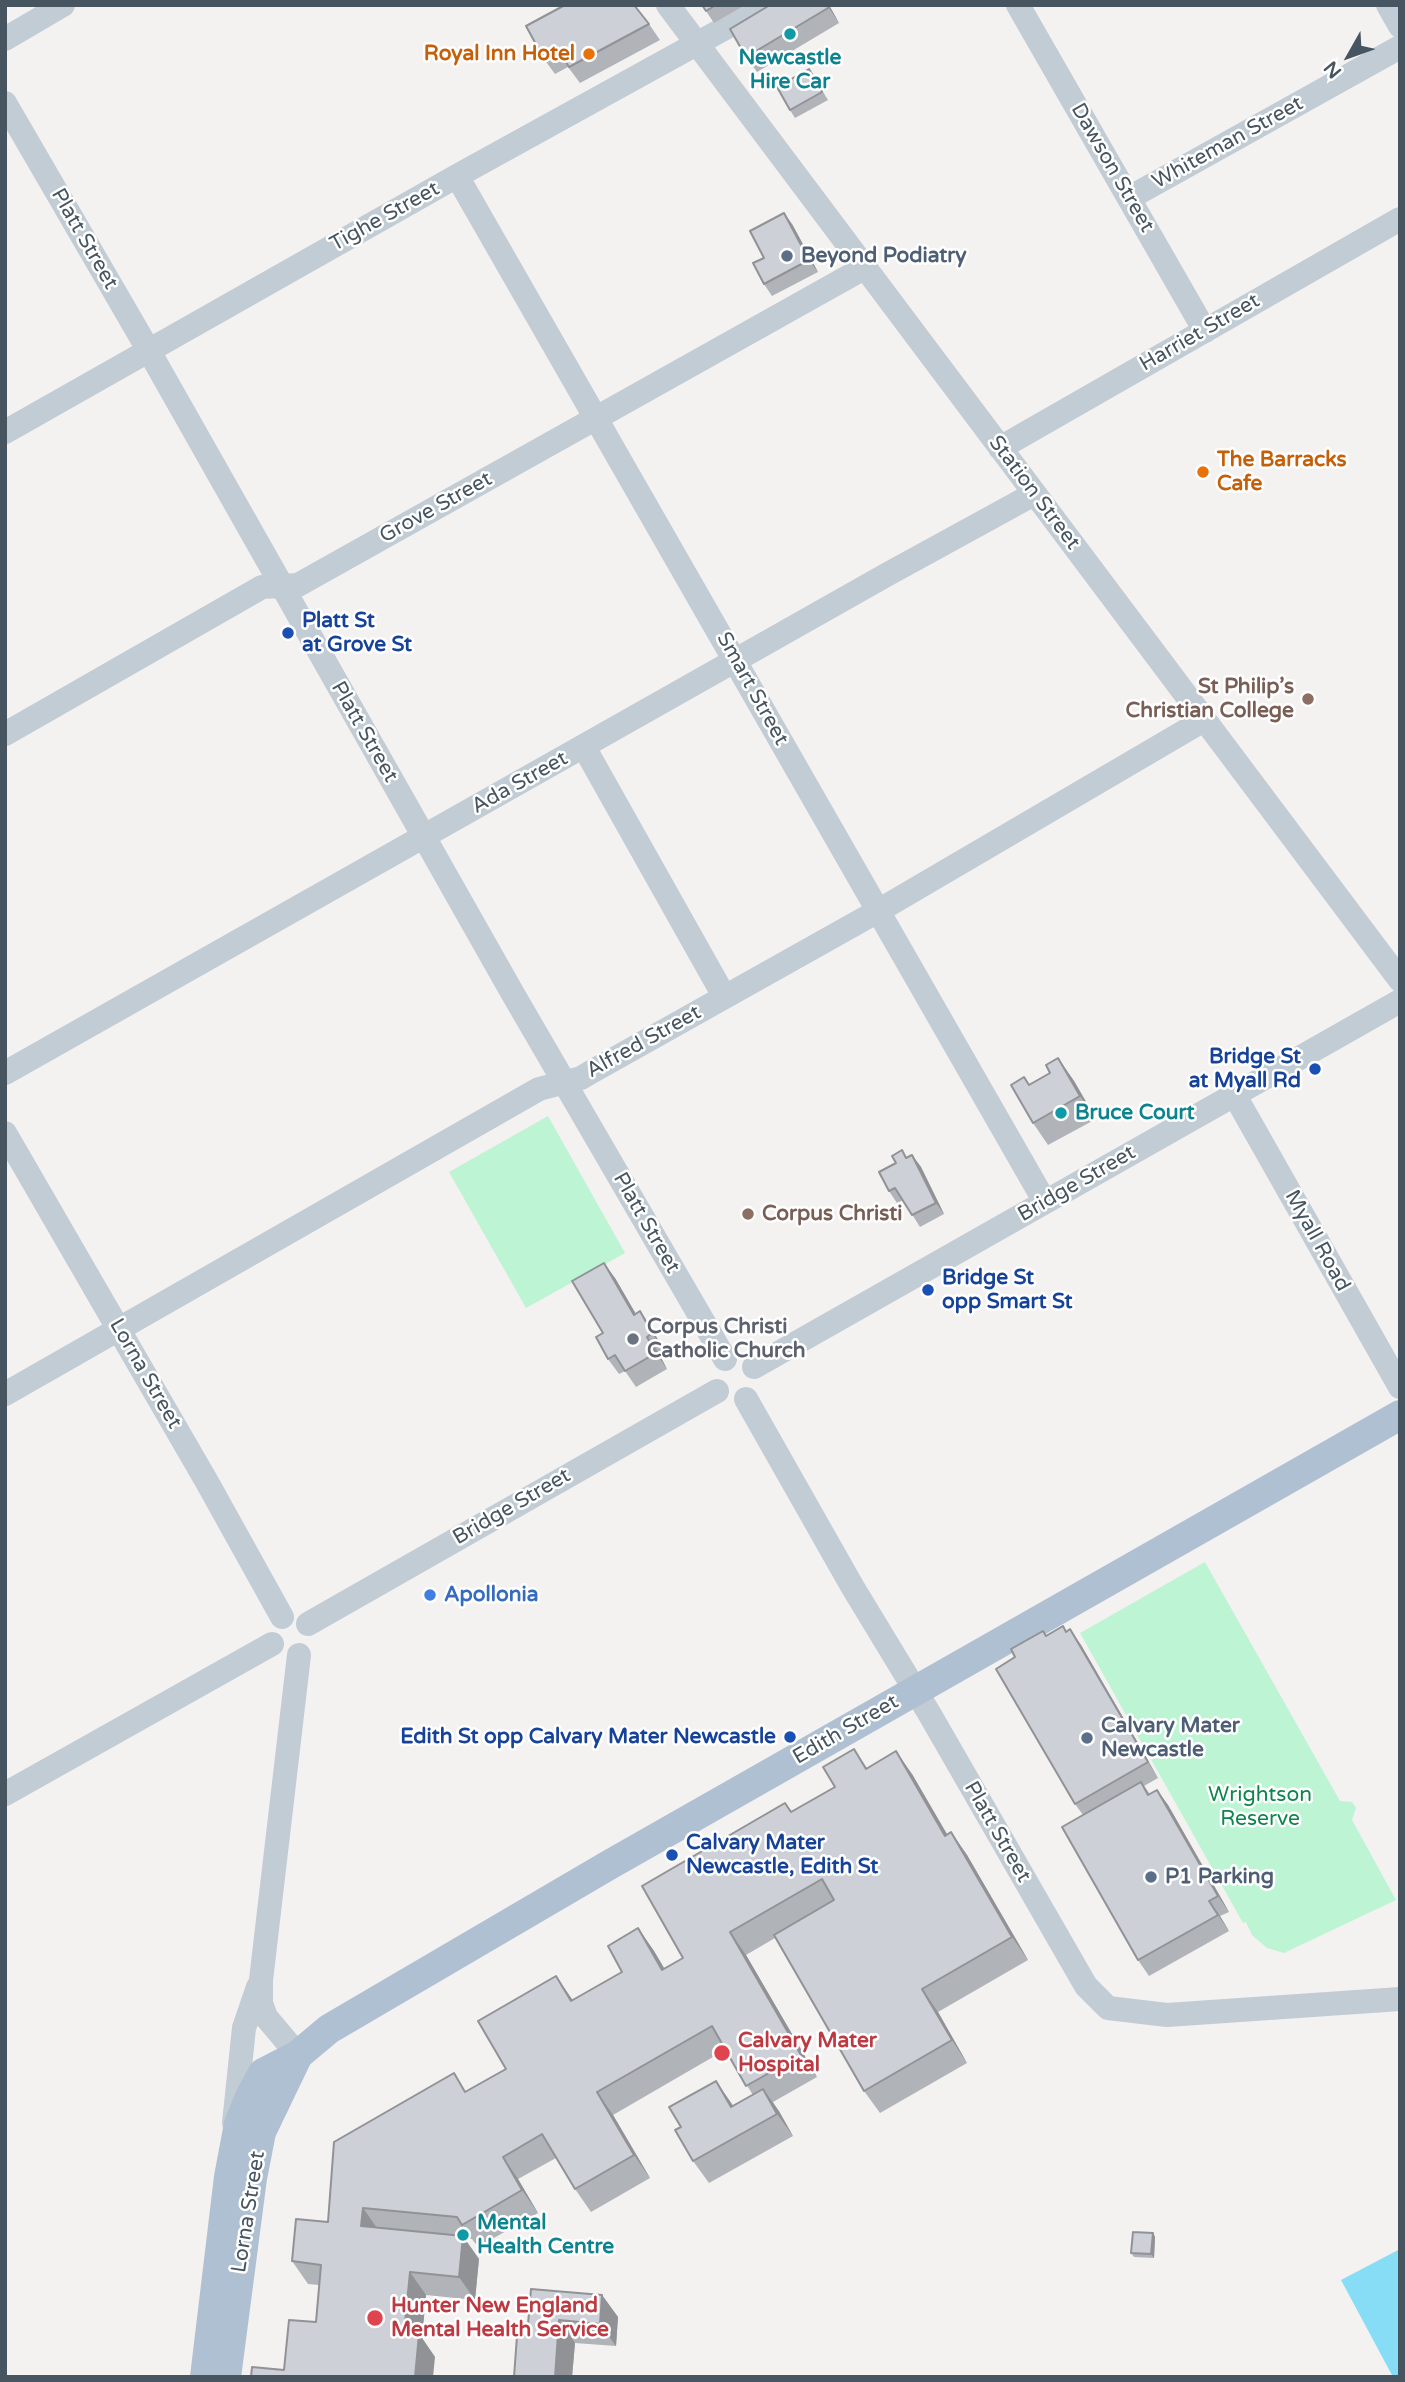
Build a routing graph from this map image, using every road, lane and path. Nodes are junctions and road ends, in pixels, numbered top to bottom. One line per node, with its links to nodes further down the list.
1 (63, 5): 7 (street)
2 (668, 5): 8 (street, Station Street)
3 (767, 5): 8 (street, Tighe Street)
4 (1018, 5): 12 (street, Dawson Street)
5 (1388, 5): 6 (street)
6 (1400, 26)
7 (5, 38)
8 (697, 44): 11 (street, Tighe Street); 14 (street, Station Street)
9 (1400, 47): 12 (street, Whiteman Street)
10 (5, 103): 16 (street, Platt Street)
11 (457, 176): 16 (street, Tighe Street); 17 (street, Smart Street)
12 (1129, 198): 15 (street, Dawson Street)
13 (1400, 219): 15 (street, Harriet Street)
14 (864, 268): 17 (street, Grove Street); 19 (street, Station Street)
15 (1205, 331): 19 (street, Harriet Street)
16 (149, 351): 18 (street, Tighe Street); 21 (street, Platt Street)
17 (596, 419): 21 (street, Grove Street); 22 (street, Smart Street)
18 (5, 432)
19 (1000, 448): 20 (street, Station Street)
20 (1034, 494): 22 (street, Ada Street); 23 (street, Station Street)
21 (282, 587): 24 (street, Grove Street); 26 (street, Platt Street)
22 (736, 659): 25 (street, Ada Street); 27 (street, Smart Street)
23 (1204, 720): 27 (street, Alfred Street); 28 (street, Station Street)
24 (5, 734)
25 (584, 747): 26 (street, Ada Street); 29 (street)
26 (425, 837): 31 (street, Ada Street); 32 (street, Platt Street)
27 (878, 911): 29 (street, Alfred Street); 35 (street, Smart Street)
28 (1400, 980)
29 (724, 996): 32 (street, Alfred Street)
30 (1400, 1001): 33 (street, Bridge Street)
31 (5, 1073)
32 (563, 1081): 36 (street, Alfred Street); 37 (street, Platt Street)
33 (1234, 1094): 35 (street, Bridge Street); 39 (street, Myall Road)
34 (5, 1133): 36 (street, Lorna Street)
35 (1045, 1202): 38 (street, Bridge Street)
36 (118, 1329): 41 (street, Alfred Street); 44 (street, Lorna Street)
37 (725, 1359): 38 (street); 40 (street)
38 (754, 1367): 42 (street)
39 (1400, 1387)
40 (717, 1391): 42 (street); 45 (street, Bridge Street)
41 (5, 1394)
42 (746, 1399): 48 (street, Platt Street)
43 (1400, 1415): 48 (main road, Edith Street)
44 (282, 1617): 45 (street); 46 (street)
45 (308, 1624): 47 (street)
46 (272, 1644): 47 (street); 49 (street)
47 (299, 1655): 50 (street, Lorna Street)
48 (916, 1691): 51 (street, Platt Street); 52 (main road, Edith Street)
49 (5, 1794)
50 (261, 1980): 52 (street, Lorna Street); 53 (street, Lorna Street)
51 (1400, 1998)
52 (298, 2055): 53 (main road, Lorna Street); 55 (main road, Lorna Street)
53 (229, 2177): 54 (main road, Lorna Street)
54 (205, 2377)
55 (226, 2377)

